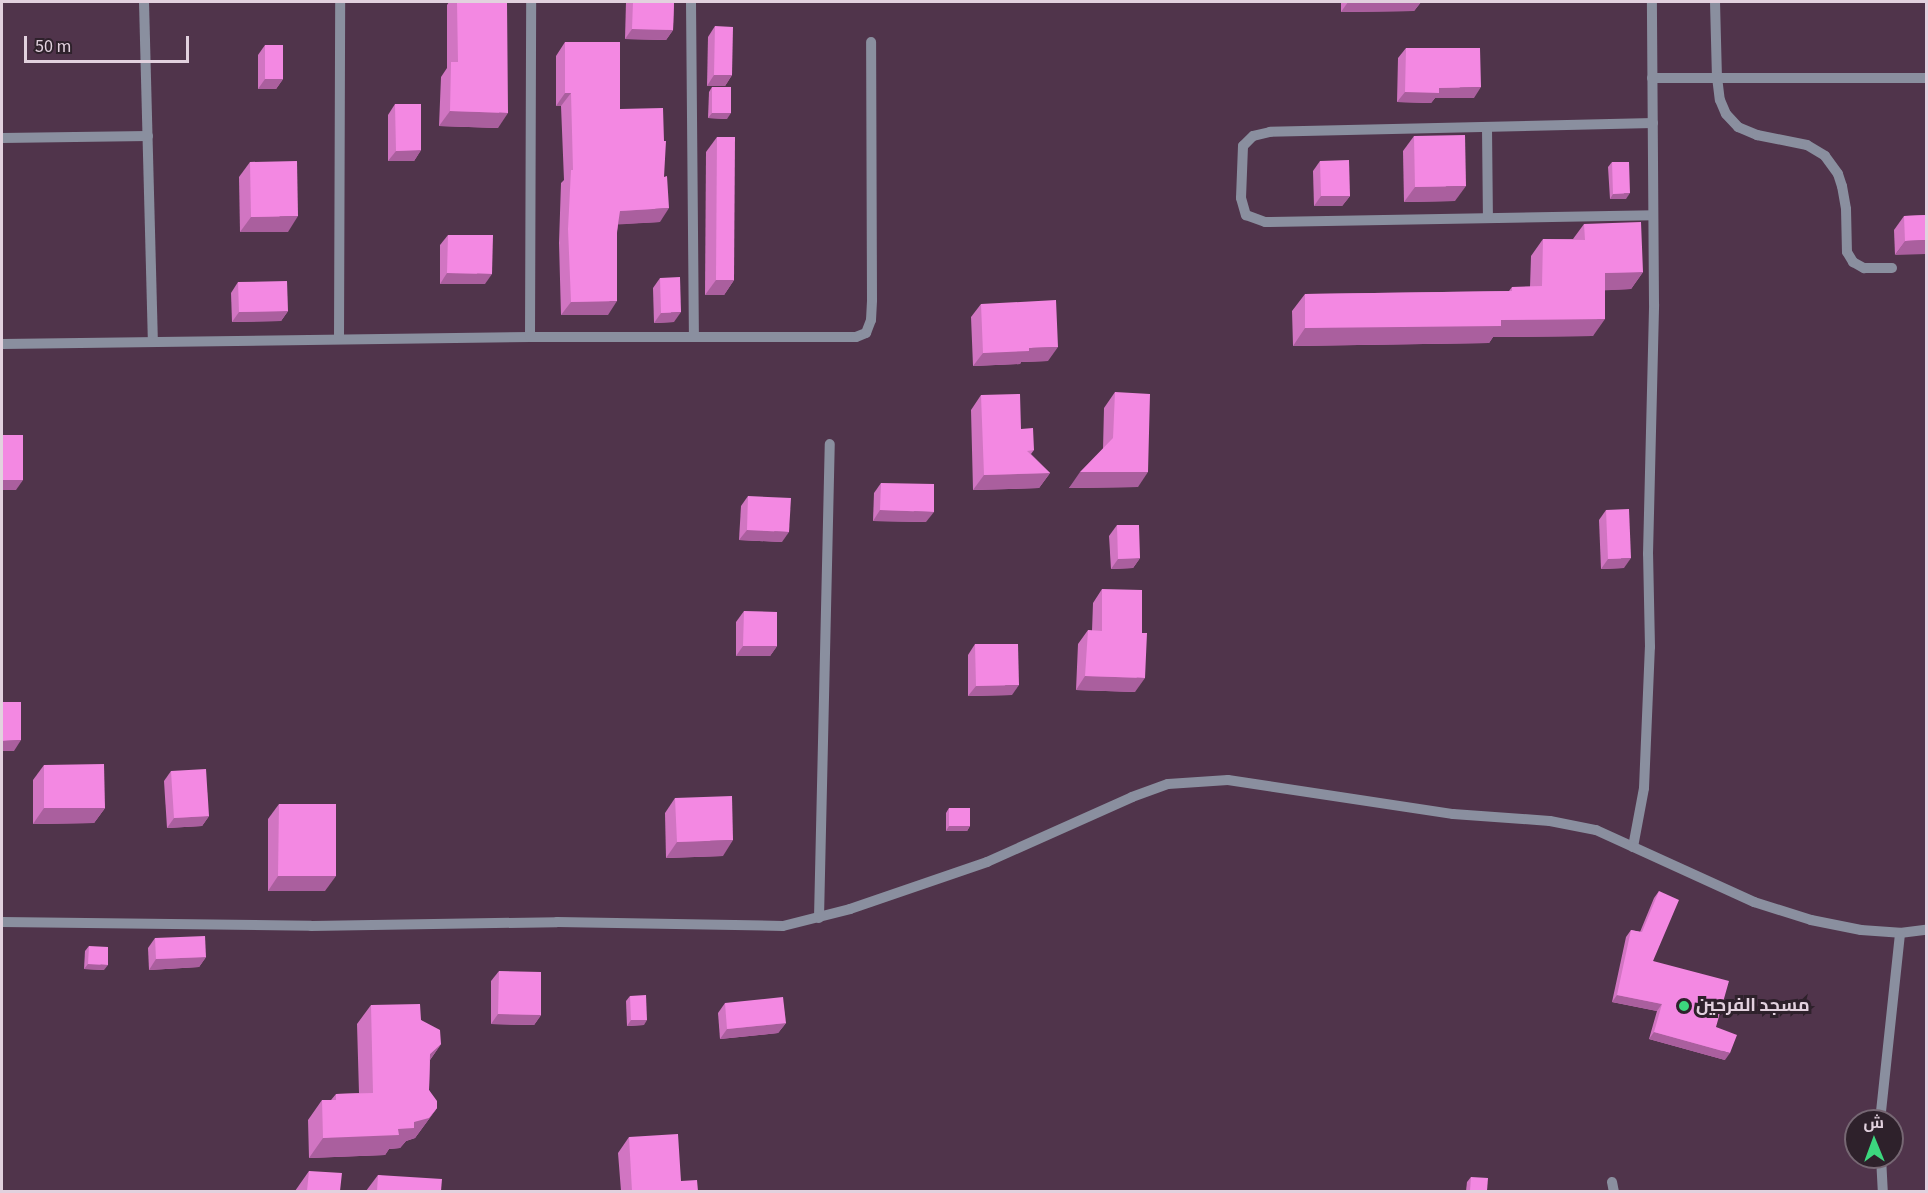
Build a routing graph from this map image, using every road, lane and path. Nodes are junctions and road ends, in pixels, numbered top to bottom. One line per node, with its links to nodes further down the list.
1 (144, 2): 13 (street)
2 (340, 2): 20 (street)
3 (531, 2): 18 (street)
4 (691, 2): 19 (street)
5 (1652, 2): 8 (street)
6 (1715, 2): 9 (street)
7 (871, 42): 19 (street)
8 (1652, 78): 9 (street); 11 (street)
9 (1716, 78): 10 (street); 17 (street)
10 (1926, 78)
11 (1653, 123): 12 (street); 15 (street)
12 (1487, 128): 16 (street); 16 (street)
13 (148, 136): 14 (street); 21 (street)
14 (2, 138)
15 (1653, 215): 16 (street); 24 (street)
16 (1488, 218)
17 (1892, 268)
18 (530, 337): 19 (street); 20 (street)
19 (694, 337)
20 (339, 339): 21 (street)
21 (153, 342): 22 (street)
22 (2, 344)
23 (830, 444): 25 (street)
24 (1633, 847): 25 (street); 28 (street)
25 (819, 918): 26 (street)
26 (2, 922)
27 (1926, 930): 28 (street)
28 (1900, 933): 29 (street)
29 (1881, 1109)
30 (1882, 1169): 31 (street)
31 (1883, 1191)

